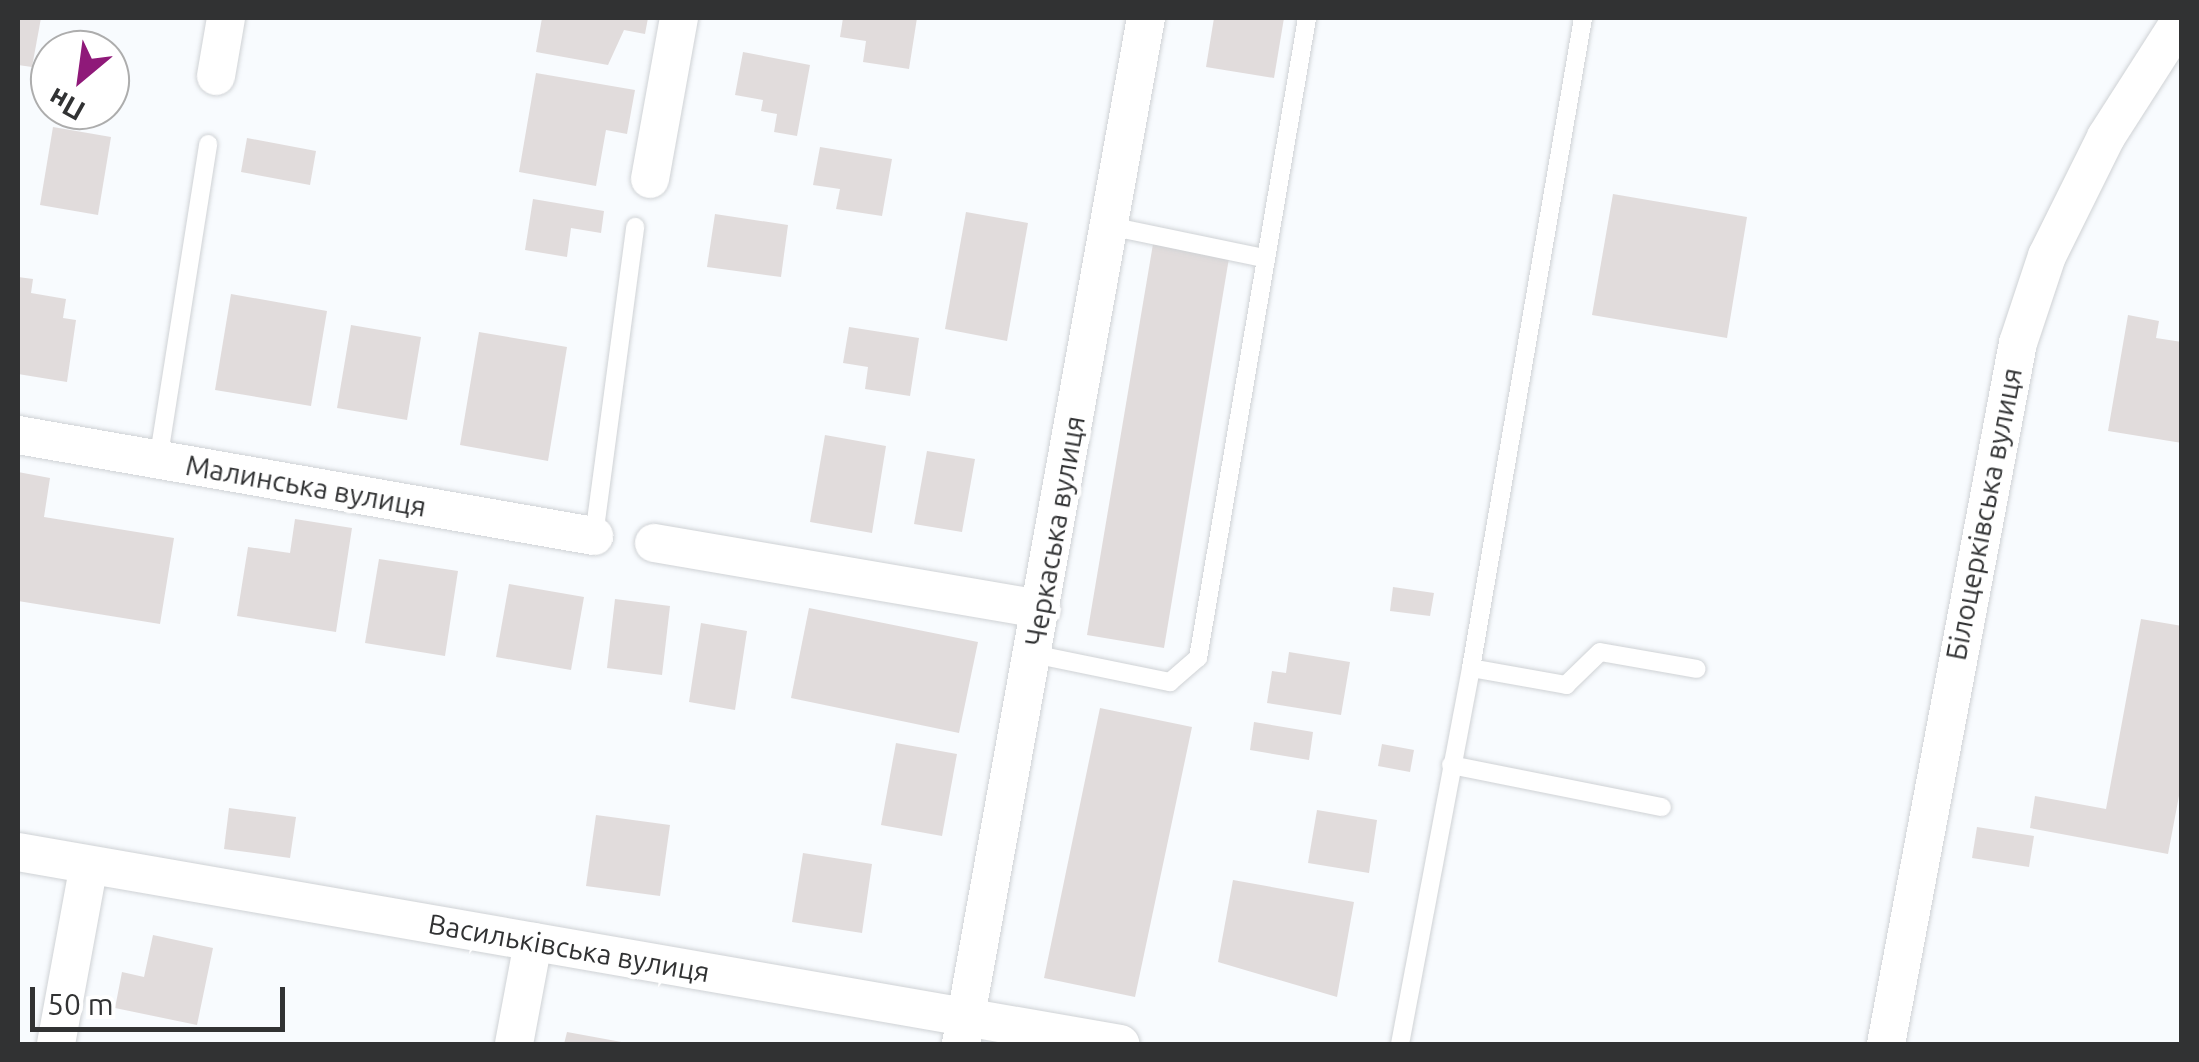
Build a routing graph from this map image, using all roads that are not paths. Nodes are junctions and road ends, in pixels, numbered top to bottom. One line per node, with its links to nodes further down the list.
1 (226, 18): 7 (street)
2 (679, 18): 9 (street)
3 (1146, 18): 10 (street, Черкаська вулиця)
4 (1307, 18): 12 (lane)
5 (1583, 18): 19 (lane)
6 (2182, 18): 31 (street, Білоцерківська вулиця)
7 (216, 76)
8 (208, 144): 14 (lane)
9 (650, 179)
10 (1109, 226): 12 (lane); 17 (street, Черкаська вулиця)
11 (635, 228): 15 (lane)
12 (1264, 258): 18 (lane)
13 (18, 435): 14 (street, Малинська вулиця)
14 (158, 461): 15 (street, Малинська вулиця)
15 (594, 536)
16 (654, 543): 17 (street)
17 (1041, 609): 18 (street, Черкаська вулиця)
18 (1034, 654): 26 (street, Черкаська вулиця)
19 (1471, 668): 20 (lane); 21 (lane)
20 (1697, 670)
21 (1451, 766): 22 (lane); 30 (lane)
22 (1662, 807)
23 (18, 852): 24 (street, Васильківська вулиця)
24 (89, 864): 25 (street, Васильківська вулиця); 27 (street)
25 (534, 942): 26 (street, Васильківська вулиця); 28 (street)
26 (963, 1030): 29 (street, Васильківська вулиця)
27 (56, 1044)
28 (514, 1044)
29 (1120, 1044)
30 (1400, 1044)
31 (1886, 1044)

